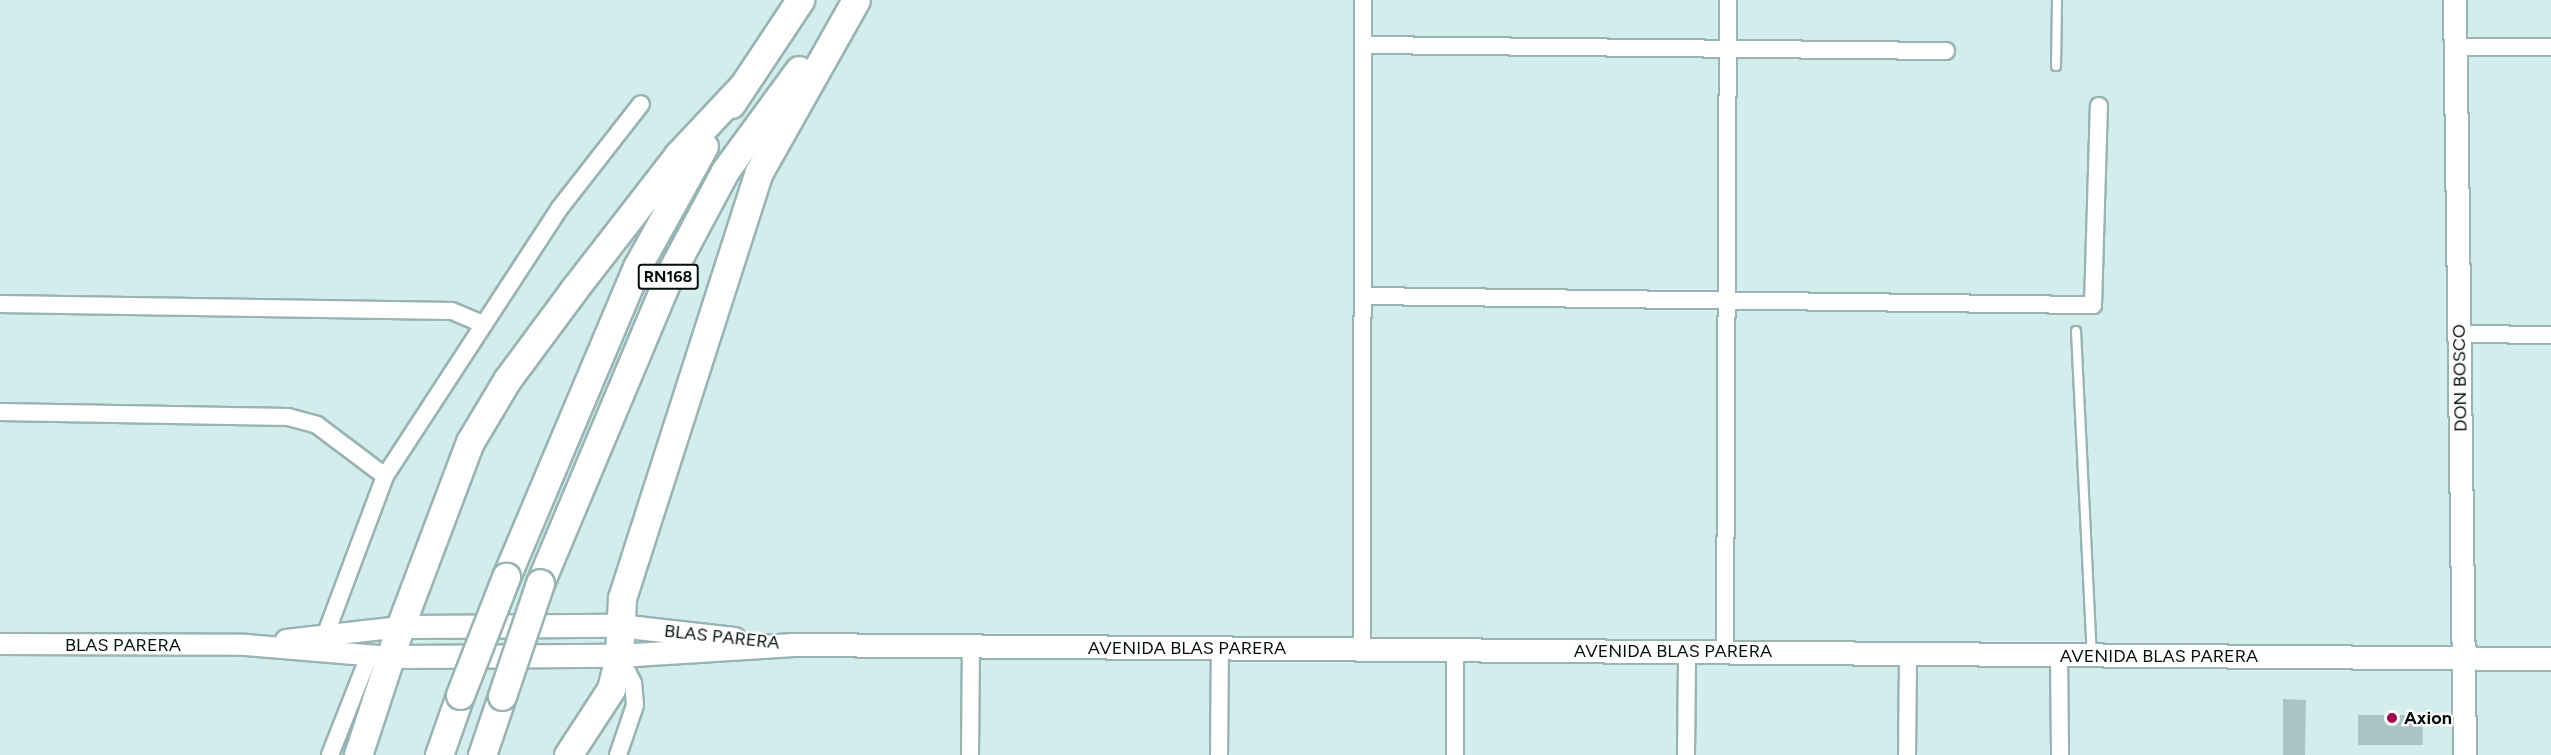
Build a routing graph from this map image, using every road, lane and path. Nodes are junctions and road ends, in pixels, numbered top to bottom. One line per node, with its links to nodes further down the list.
1 (800, 0): 13 (highway, RN168)
2 (853, 0): 25 (highway); 47 (highway, RN168, bridge)
3 (1363, 0): 7 (street)
4 (1728, 0): 8 (street)
5 (2057, 0): 12 (lane)
6 (2455, 0): 9 (main road, DON BOSCO)
7 (1363, 45): 8 (street); 16 (street)
8 (1728, 46): 11 (street); 17 (street)
9 (2455, 47): 10 (street); 21 (main road, DON BOSCO)
10 (2551, 47)
11 (1946, 51)
12 (2056, 66)
13 (740, 89): 26 (highway); 46 (highway, RN168, bridge)
14 (641, 104): 19 (street)
15 (2099, 106): 17 (street)
16 (1363, 296): 17 (street); 33 (street)
17 (1730, 300): 36 (street)
18 (0, 304): 19 (street)
19 (482, 324): 24 (street)
20 (2076, 331): 38 (lane)
21 (2460, 334): 22 (street); 43 (main road, DON BOSCO)
22 (2551, 335)
23 (0, 412): 24 (street)
24 (385, 476): 27 (street)
25 (619, 626): 26 (main road, BLAS PARERA); 30 (main road, BLAS PARERA); 41 (highway)
26 (400, 627): 27 (street, BLAS PARERA); 40 (highway)
27 (325, 636): 29 (street, BLAS PARERA)
28 (0, 644): 29 (street, BLAS PARERA)
29 (246, 645): 40 (street, BLAS PARERA)
30 (794, 645): 31 (main road, AVENIDA BLAS PARERA); 41 (main road, BLAS PARERA)
31 (971, 648): 32 (main road, AVENIDA BLAS PARERA); 50 (street)
32 (1220, 648): 33 (main road, AVENIDA BLAS PARERA); 51 (street)
33 (1362, 649): 34 (main road, AVENIDA BLAS PARERA)
34 (1455, 650): 35 (main road, AVENIDA BLAS PARERA); 52 (street)
35 (1688, 651): 36 (main road, AVENIDA BLAS PARERA); 53 (street)
36 (1725, 651): 37 (main road, AVENIDA BLAS PARERA)
37 (1908, 653): 39 (main road, AVENIDA BLAS PARERA); 54 (street)
38 (2092, 654): 39 (main road, AVENIDA BLAS PARERA); 43 (main road, AVENIDA BLAS PARERA)
39 (2059, 655): 55 (street)
40 (380, 656): 41 (main road, BLAS PARERA); 44 (street); 45 (highway)
41 (619, 656): 48 (highway); 49 (street)
42 (2551, 659): 43 (main road, AVENIDA BLAS PARERA)
43 (2466, 660): 56 (main road, DON BOSCO)
44 (330, 755)
45 (358, 755)
46 (439, 755)
47 (482, 755)
48 (568, 755)
49 (618, 755)
50 (969, 755)
51 (1219, 755)
52 (1455, 755)
53 (1686, 755)
54 (1907, 755)
55 (2060, 755)
56 (2464, 755)

